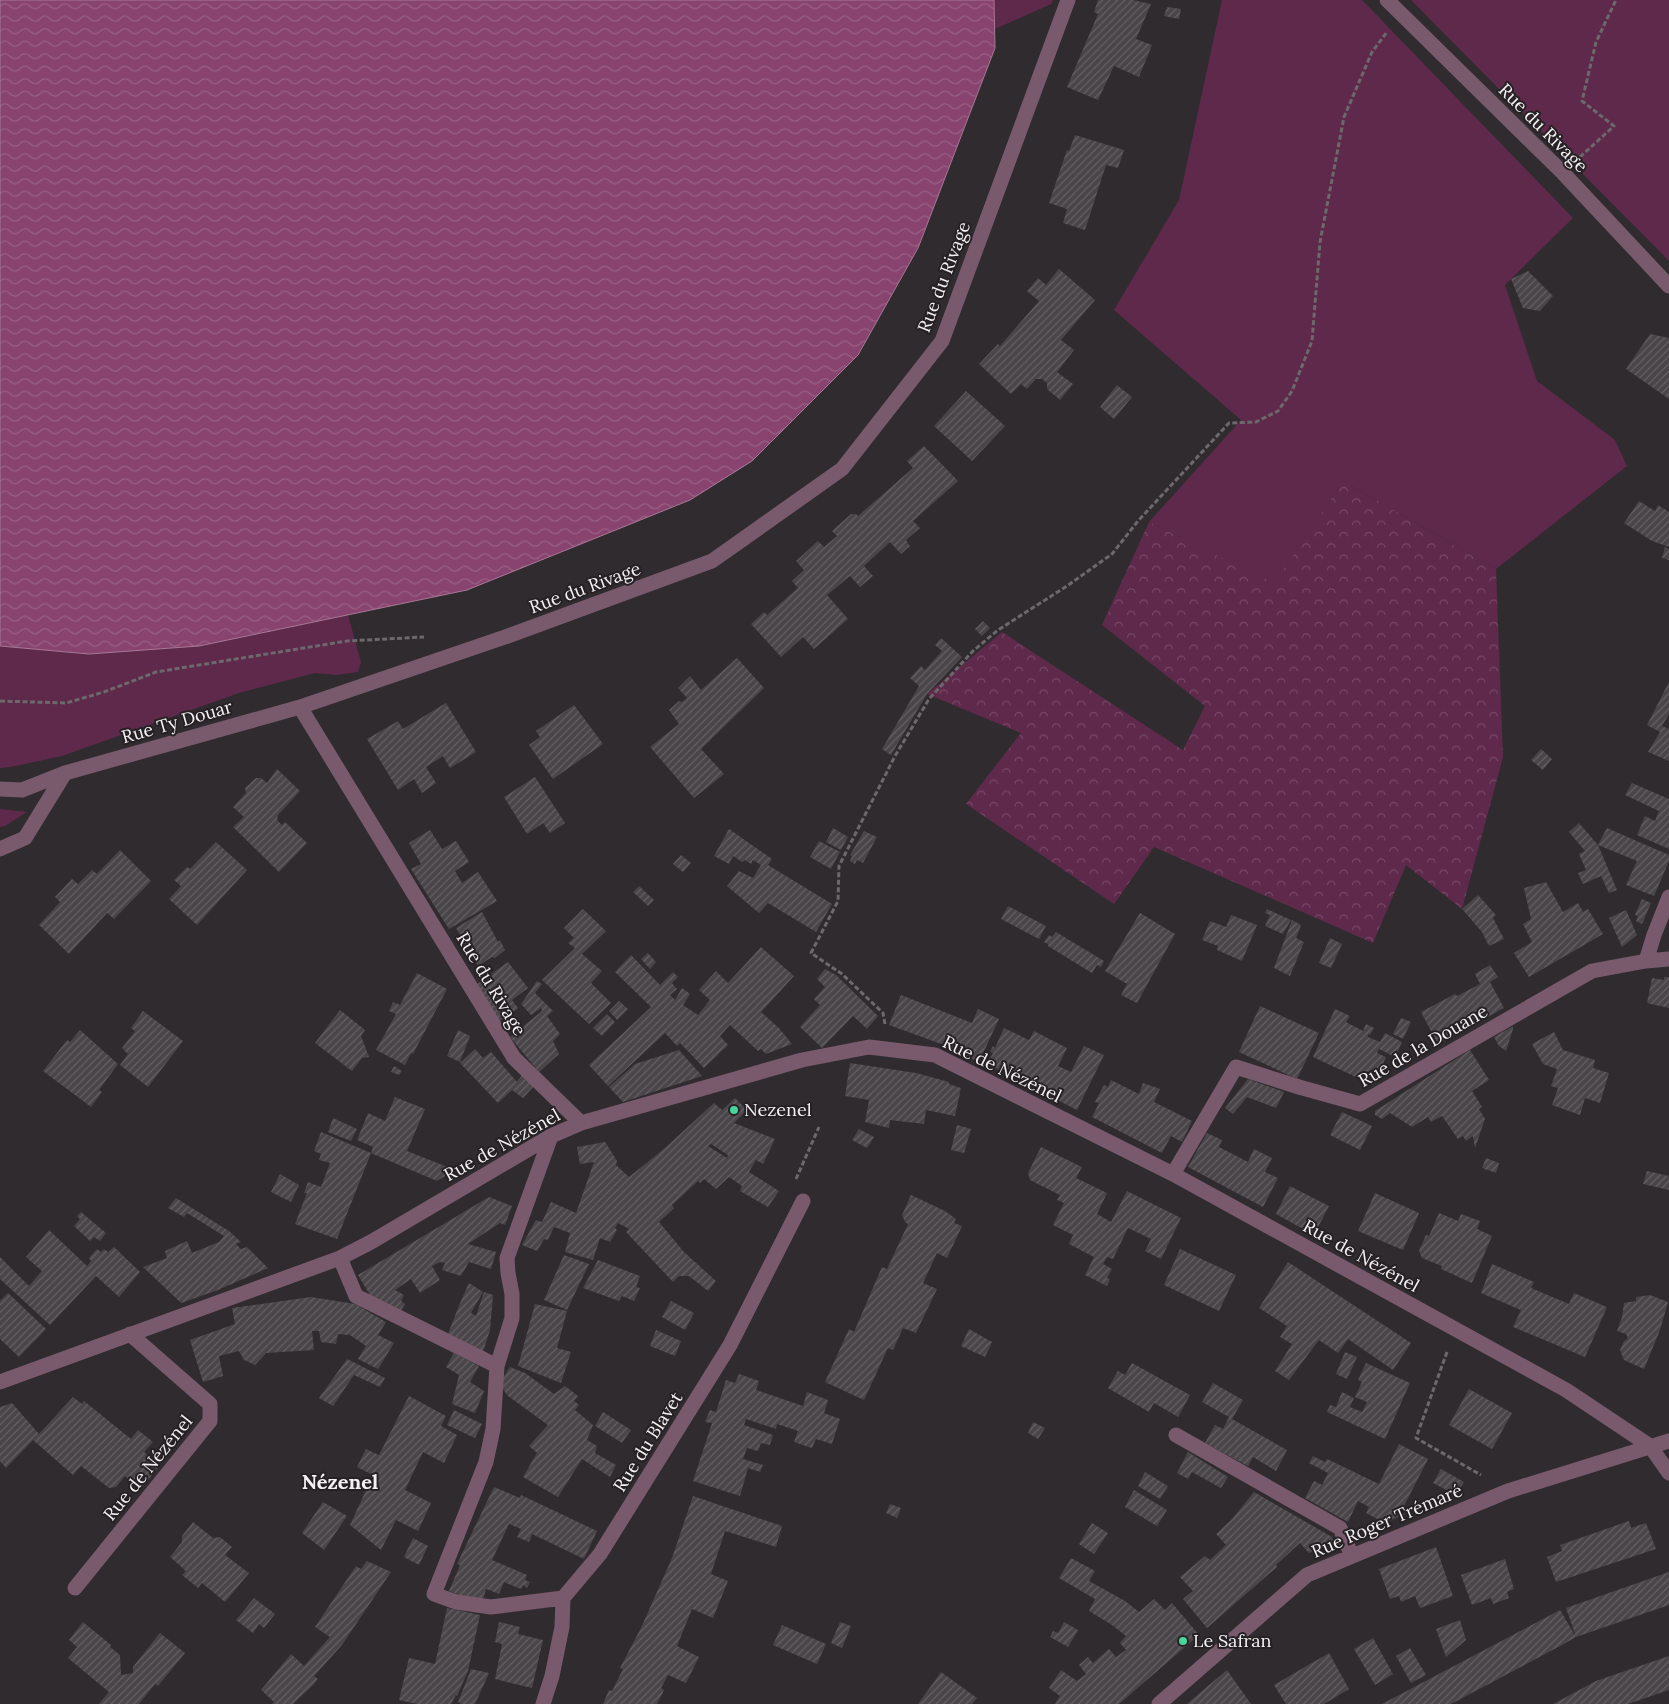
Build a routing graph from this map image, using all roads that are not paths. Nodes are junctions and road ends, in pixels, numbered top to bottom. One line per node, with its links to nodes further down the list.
1 (1068, 0): 4 (street, Rue du Rivage)
2 (1387, 0): 3 (street, Rue du Rivage)
3 (1669, 286)
4 (300, 707): 5 (street, Rue Ty Douar); 11 (street, Rue du Rivage)
5 (65, 773): 6 (street, Rue Ty Douar); 7 (street)
6 (0, 788)
7 (0, 849)
8 (1669, 897): 10 (street)
9 (1669, 959): 10 (street)
10 (1646, 961): 13 (street, Rue de la Douane)
11 (581, 1123): 12 (street, Rue de Nézénel); 13 (street, Rue de Nézénel)
12 (551, 1136): 15 (street, Rue de Nézénel); 17 (street)
13 (1173, 1174): 21 (street, Rue de Nézénel)
14 (803, 1201): 25 (street, Rue du Blavet)
15 (340, 1258): 16 (street, Rue de Nézénel); 17 (street)
16 (130, 1334): 18 (street, Rue de Nézénel); 24 (street, Rue de Nézénel)
17 (497, 1366): 25 (street)
18 (0, 1382)
19 (1176, 1435): 23 (street)
20 (1669, 1441): 21 (street, Rue Roger Trémaré)
21 (1650, 1446): 22 (street); 23 (street, Rue Roger Trémaré)
22 (1669, 1473)
23 (1352, 1556): 27 (street, Rue Roger Trémaré)
24 (75, 1588)
25 (563, 1598): 26 (street)
26 (543, 1704)
27 (1159, 1704)

